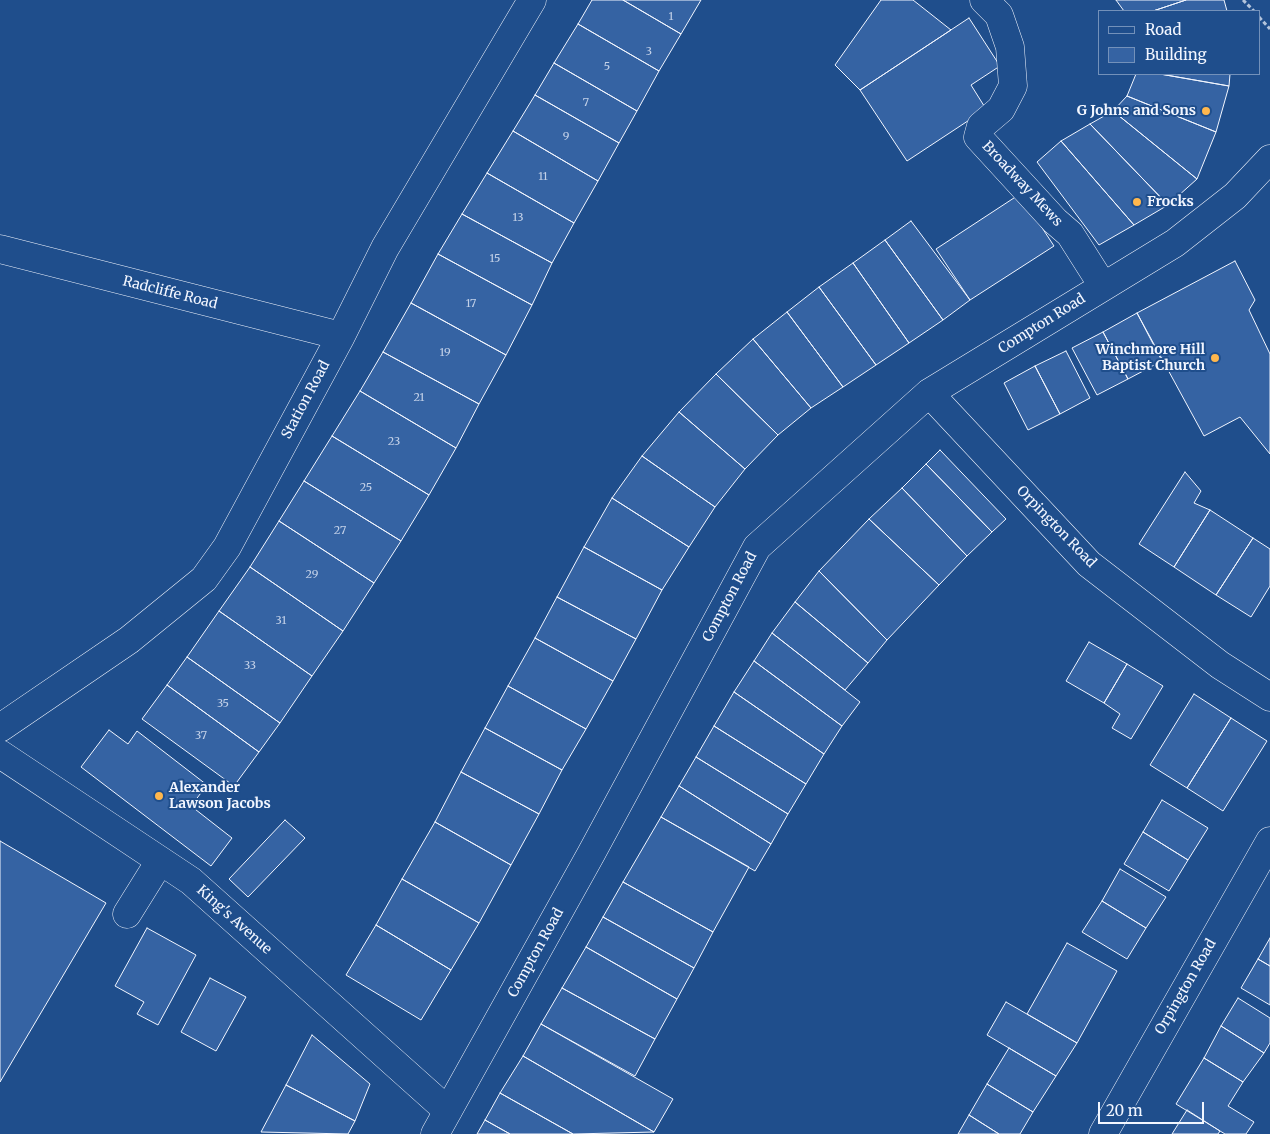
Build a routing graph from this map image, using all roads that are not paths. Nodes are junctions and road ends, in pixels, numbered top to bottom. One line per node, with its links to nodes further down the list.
1 (532, 0): 6 (street, Station Road)
2 (984, 0): 5 (street, Broadway Mews)
3 (1270, 159): 5 (street, Compton Road)
4 (0, 249): 6 (street, Radcliffe Road)
5 (1103, 286): 7 (street, Compton Road)
6 (341, 336): 9 (street, Station Road)
7 (929, 394): 8 (street, Orpington Road); 14 (street, Compton Road)
8 (1270, 697)
9 (0, 728)
10 (0, 754): 12 (street, King's Avenue)
11 (1270, 841): 15 (street, Orpington Road)
12 (160, 861): 13 (street); 14 (street, King's Avenue)
13 (127, 914)
14 (441, 1122)
15 (1103, 1134)

